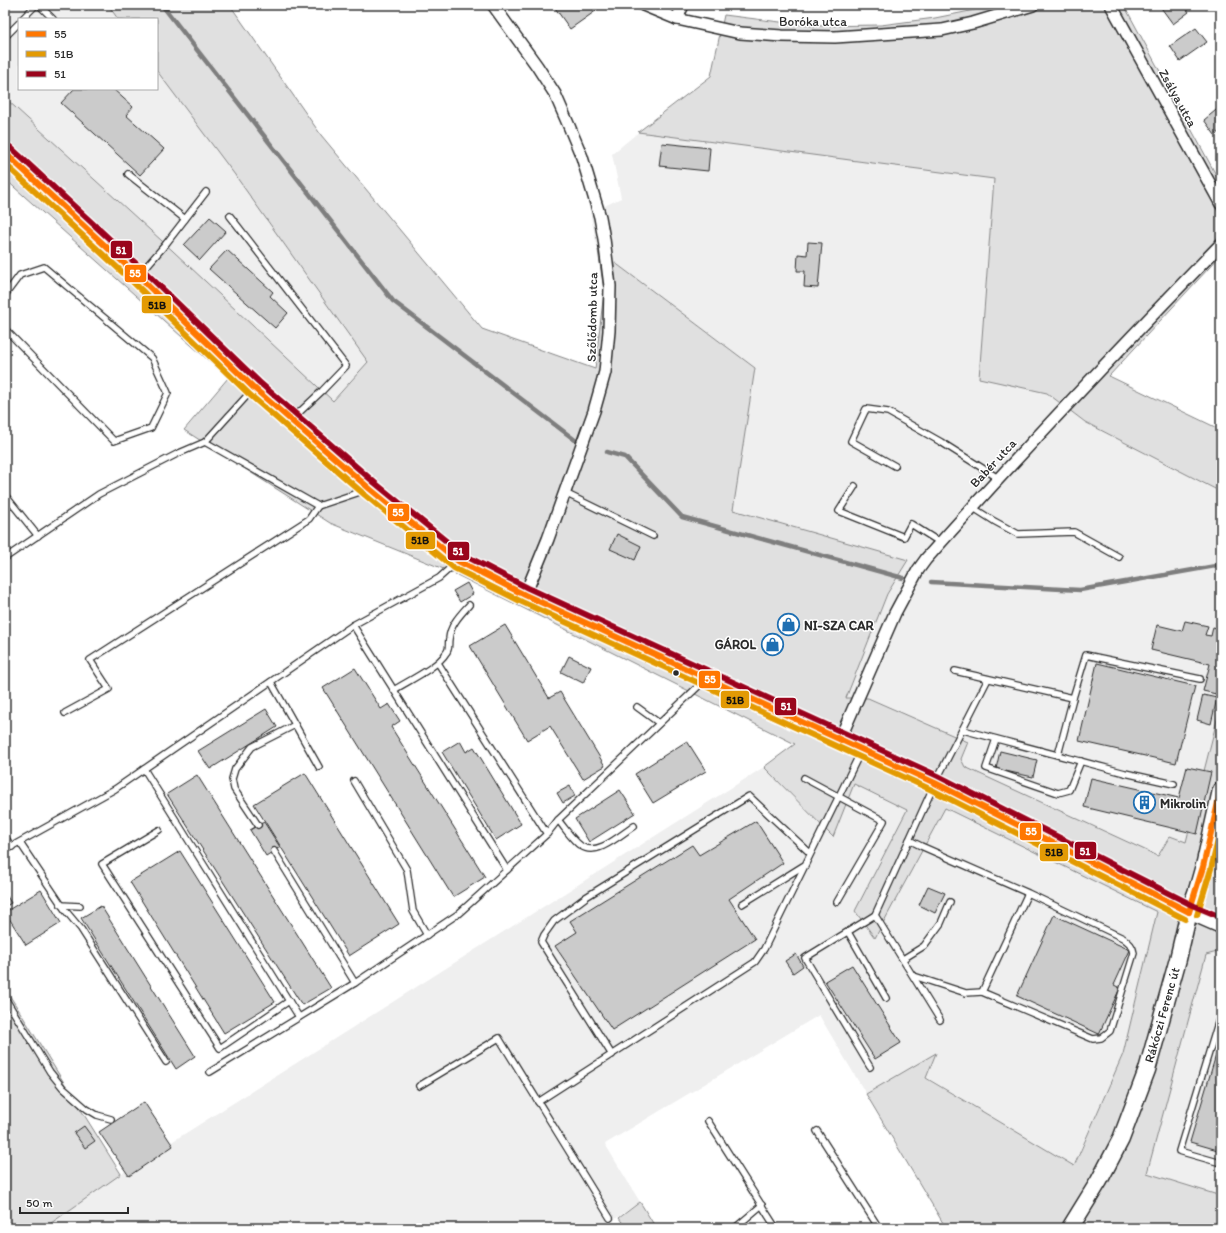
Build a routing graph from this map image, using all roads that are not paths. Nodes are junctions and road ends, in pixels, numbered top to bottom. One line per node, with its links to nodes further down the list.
1 (37, 5): 7 (lane); 8 (lane)
2 (493, 5): 29 (street, Szőlődomb utca)
3 (643, 5): 9 (street, Boróka utca)
4 (683, 5): 9 (street)
5 (1033, 5): 9 (street, Boróka utca)
6 (1111, 5): 15 (street, Zsálya utca)
7 (23, 18)
8 (52, 18)
9 (677, 19)
10 (18, 23): 11 (lane)
11 (5, 37)
12 (5, 153): 19 (street)
13 (128, 174): 17 (lane)
14 (206, 192): 17 (lane)
15 (1221, 204)
16 (230, 216): 23 (lane)
17 (185, 219): 19 (lane)
18 (1221, 244): 26 (street, Babér utca)
19 (138, 276): 22 (street)
20 (5, 295): 21 (lane)
21 (5, 329)
22 (254, 388): 23 (street); 24 (lane)
23 (290, 421): 28 (street)
24 (205, 442): 31 (lane); 33 (lane)
25 (895, 466): 26 (lane)
26 (998, 478): 32 (street, Babér utca)
27 (855, 486): 35 (lane)
28 (370, 489): 31 (lane); 38 (street)
29 (565, 493): 34 (lane); 39 (street, Szőlődomb utca)
30 (5, 494): 33 (lane)
31 (318, 506): 51 (lane)
32 (972, 507): 35 (street, Babér utca); 36 (lane)
33 (38, 536): 37 (lane)
34 (653, 536)
35 (940, 543): 55 (street, Babér utca)
36 (1119, 557)
37 (5, 558)
38 (458, 561): 39 (street); 41 (lane)
39 (525, 595): 44 (street)
40 (469, 605): 42 (lane)
41 (353, 626): 47 (lane); 48 (lane)
42 (438, 663): 48 (lane); 72 (lane)
43 (955, 671): 45 (lane)
44 (707, 677): 52 (lane); 55 (street)
45 (988, 679): 49 (lane); 54 (lane)
46 (1200, 679): 49 (lane)
47 (271, 682): 53 (lane); 61 (lane)
48 (394, 690): 81 (lane)
49 (1073, 698): 58 (lane)
50 (637, 706): 52 (lane)
51 (65, 713)
52 (660, 723): 68 (lane)
53 (295, 725): 60 (lane); 69 (lane)
54 (963, 730): 56 (lane); 64 (lane)
55 (840, 739): 57 (street)
56 (996, 739): 58 (lane); 59 (lane)
57 (862, 749): 64 (street); 67 (lane)
58 (1058, 755): 59 (lane)
59 (1081, 761): 65 (lane)
60 (319, 767)
61 (144, 769): 75 (lane); 99 (lane)
62 (804, 778): 67 (lane)
63 (354, 781): 92 (lane)
64 (935, 783): 74 (lane); 88 (street)
65 (1174, 784)
66 (1221, 790): 88 (main road, Rákóczi Ferenc út)
67 (838, 797): 79 (lane); 83 (lane)
68 (558, 820): 70 (lane); 72 (lane)
69 (258, 825)
70 (634, 826)
71 (159, 830): 99 (lane)
72 (547, 834): 81 (lane)
73 (5, 836): 76 (lane)
74 (910, 840): 82 (lane); 89 (lane)
75 (20, 843): 76 (lane); 86 (lane)
76 (12, 847): 77 (lane)
77 (5, 850)
78 (274, 851): 95 (lane)
79 (810, 854): 80 (lane); 103 (lane)
80 (804, 866): 85 (lane); 103 (lane)
81 (507, 870): 92 (lane)
82 (1028, 893): 96 (lane); 96 (lane)
83 (837, 902)
84 (950, 902): 93 (lane)
85 (742, 904)
86 (61, 905): 87 (lane); 104 (lane)
87 (80, 906)
88 (1189, 912): 90 (street); 118 (main road, Rákóczi Ferenc út)
89 (875, 915): 91 (lane); 93 (lane)
90 (1221, 926)
91 (848, 932): 98 (lane); 105 (lane)
92 (427, 934): 95 (lane)
93 (903, 959): 94 (lane)
94 (914, 976): 96 (lane); 102 (lane)
95 (355, 983): 101 (lane)
96 (982, 992)
97 (5, 998): 109 (lane)
98 (886, 998)
99 (289, 1001): 101 (lane)
100 (1221, 1013): 112 (lane)
101 (300, 1017): 106 (lane)
102 (940, 1020)
103 (612, 1055): 108 (lane)
104 (166, 1062)
105 (870, 1067)
106 (210, 1072)
107 (419, 1086): 108 (lane)
108 (538, 1102): 114 (lane)
109 (111, 1119)
110 (708, 1121): 113 (lane)
111 (817, 1131): 117 (lane)
112 (1221, 1163)
113 (762, 1205): 115 (lane); 116 (lane)
114 (610, 1218)
115 (736, 1228)
116 (776, 1228)
117 (879, 1228)
118 (1070, 1228)

